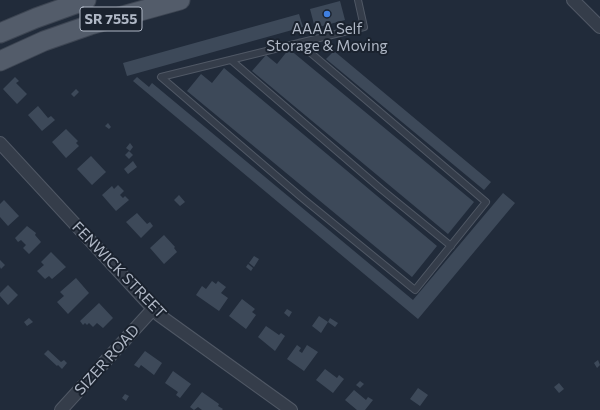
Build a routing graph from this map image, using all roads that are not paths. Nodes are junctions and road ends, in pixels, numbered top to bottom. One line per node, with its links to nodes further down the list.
1 (86, 0): 6 (main road, SR 7555)
2 (180, 0): 9 (main road, SR 7555)
3 (358, 0): 7 (lane)
4 (574, 0): 5 (street)
5 (600, 28)
6 (0, 34)
7 (300, 43): 8 (lane); 11 (lane)
8 (231, 60): 11 (lane); 11 (lane)
9 (0, 61)
10 (0, 143): 12 (street, FENWICK STREET)
11 (451, 246)
12 (153, 309): 13 (street, SIZER ROAD); 14 (street, FENWICK STREET)
13 (62, 410)
14 (291, 410)

